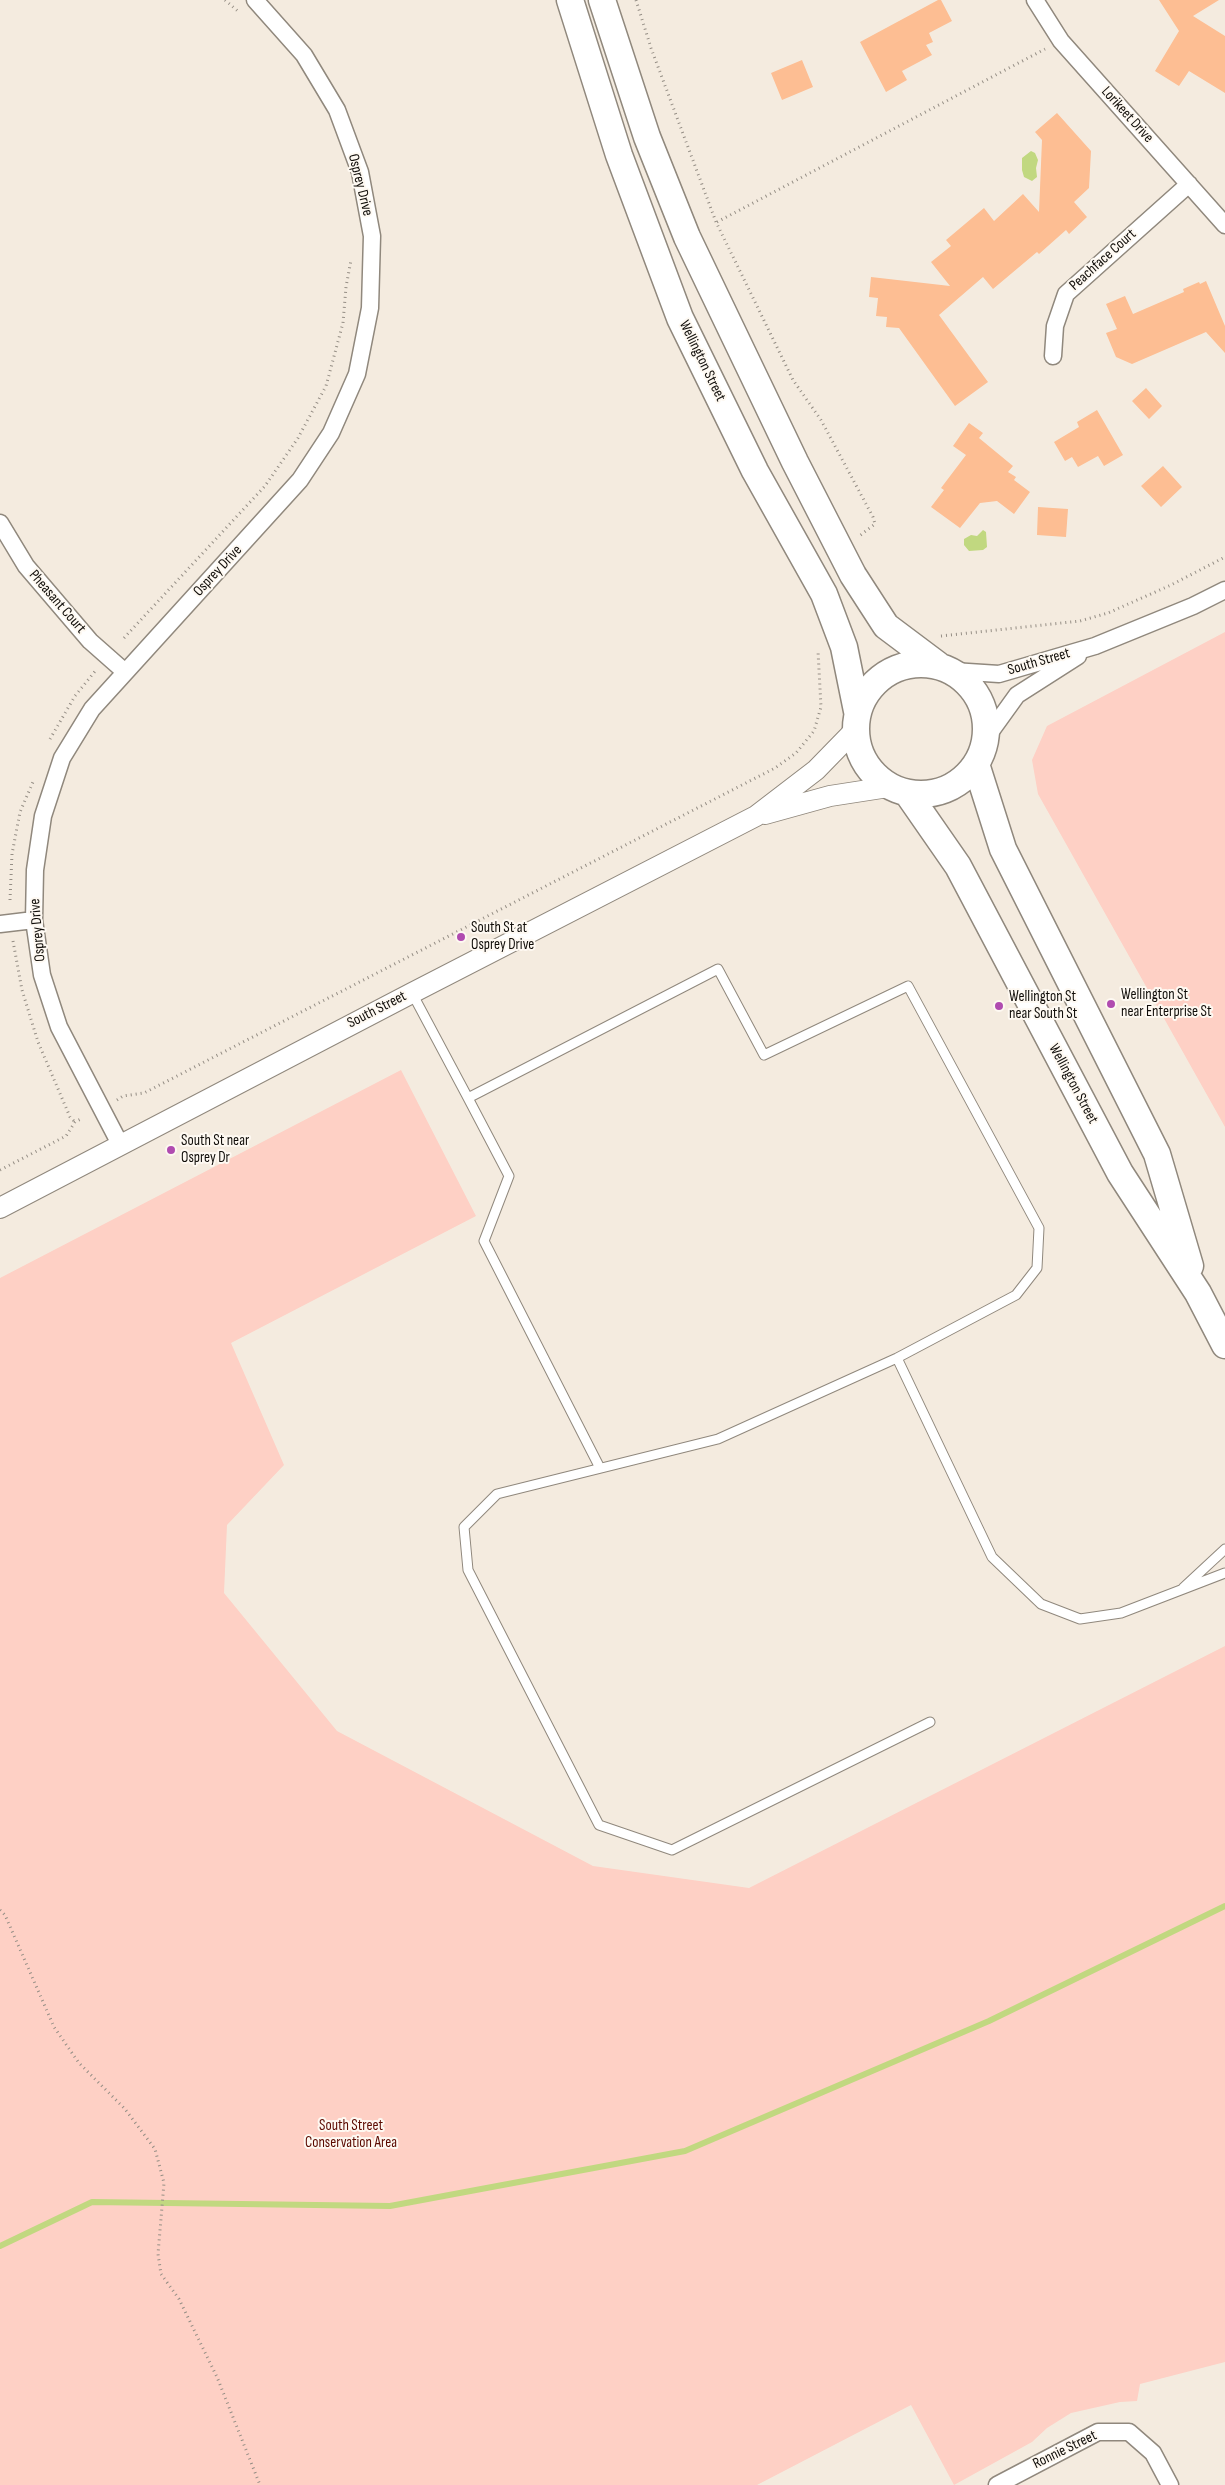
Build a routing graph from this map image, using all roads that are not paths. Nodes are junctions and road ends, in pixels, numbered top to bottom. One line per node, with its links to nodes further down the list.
1 (255, 0): 12 (street, Osprey Drive)
2 (570, 0): 13 (main road, Wellington Street)
3 (602, 0): 11 (main road)
4 (1035, 0): 5 (street, Lorikeet Drive)
5 (1188, 184): 6 (street, Lorikeet Drive); 7 (street, Peachface Court)
6 (1225, 225)
7 (1053, 356)
8 (0, 523): 12 (street, Pheasant Court)
9 (1225, 590): 10 (street, South Street)
10 (1095, 646): 11 (street, South Street); 14 (street, South Street)
11 (945, 668): 13 (main road); 14 (main road)
12 (124, 671): 18 (street, Osprey Drive)
13 (856, 720): 16 (main road, Wellington Street); 17 (street, South Street)
14 (986, 738): 15 (main road)
15 (976, 764): 16 (main road); 24 (main road, Wellington Street)
16 (898, 790): 17 (street, South Street); 24 (main road, Wellington Street)
17 (756, 816): 20 (street, South Street)
18 (34, 920): 19 (street); 22 (street, Osprey Drive)
19 (0, 924)
20 (412, 992): 21 (lane); 22 (street, South Street)
21 (468, 1098): 26 (lane); 27 (lane)
22 (120, 1144): 23 (street, South Street)
23 (0, 1208)
24 (1198, 1293): 25 (main road, Wellington Street)
25 (1225, 1345)
26 (897, 1358): 27 (lane); 30 (lane)
27 (600, 1468): 31 (lane)
28 (1225, 1549): 30 (lane)
29 (1225, 1573): 30 (lane)
30 (1179, 1591)
31 (930, 1722)
32 (998, 2485): 33 (street, Ronnie Street)
33 (1170, 2485)

